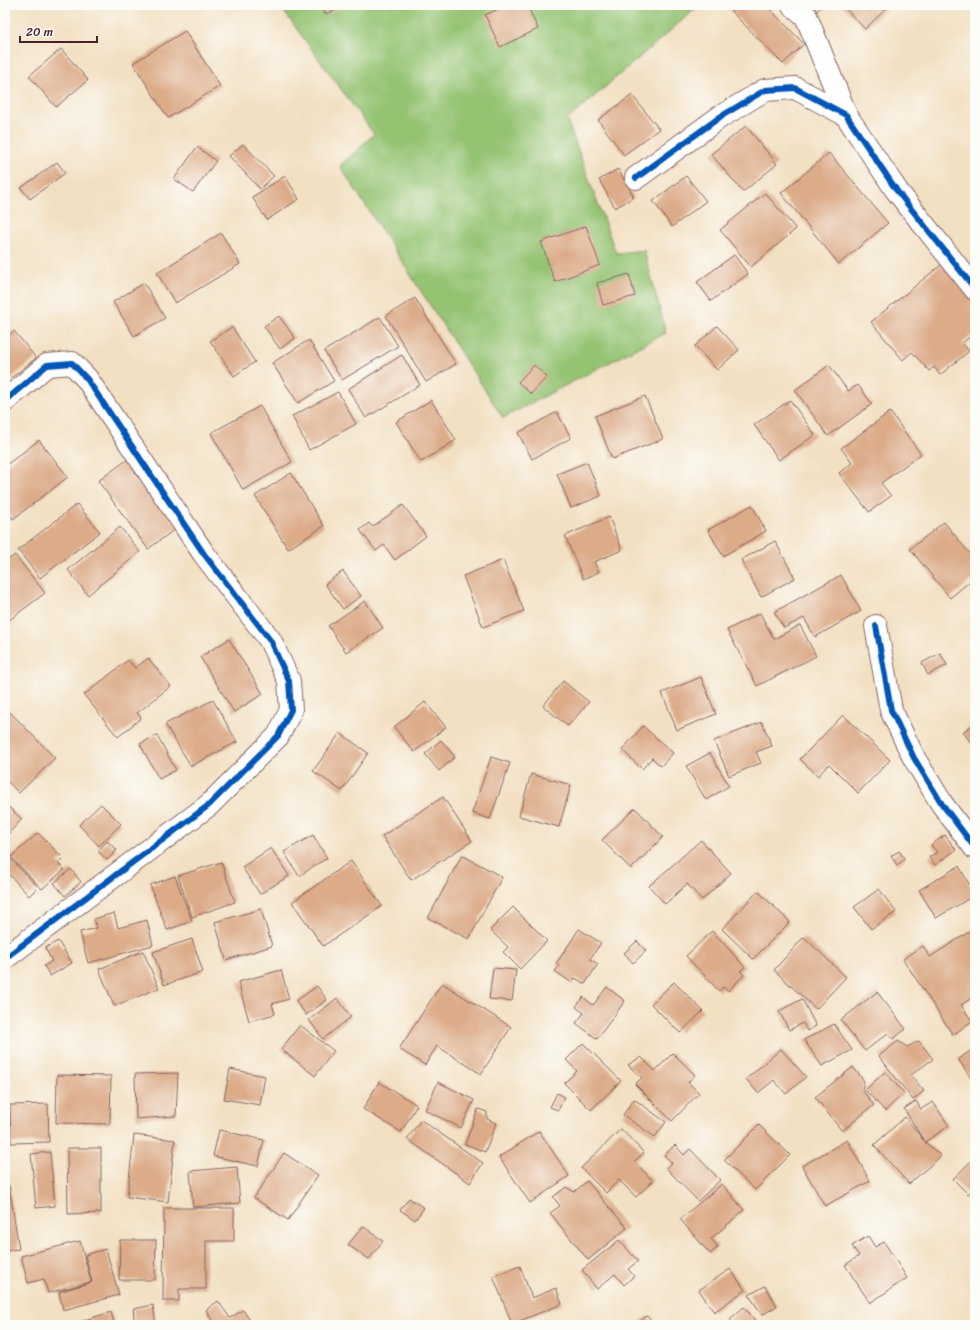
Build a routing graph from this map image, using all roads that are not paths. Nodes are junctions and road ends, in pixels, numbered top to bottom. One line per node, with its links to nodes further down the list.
1 (793, 5): 2 (street)
2 (846, 115): 3 (street); 4 (street)
3 (636, 178)
4 (975, 289)
5 (5, 401): 8 (street)
6 (876, 626): 7 (street)
7 (975, 848)
8 (5, 958)

